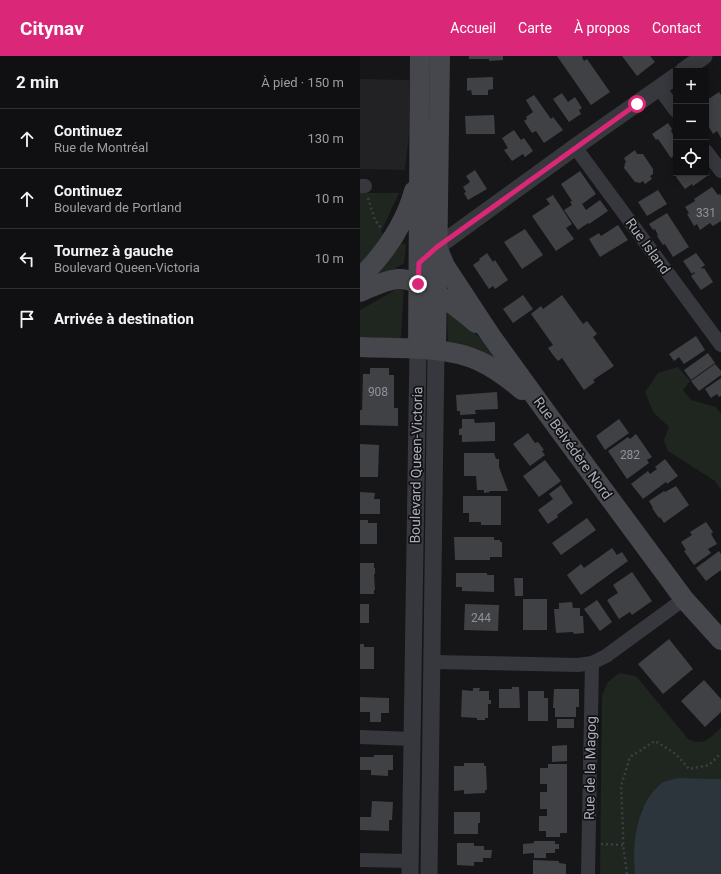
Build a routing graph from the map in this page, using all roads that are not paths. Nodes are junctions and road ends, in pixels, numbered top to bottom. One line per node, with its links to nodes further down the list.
1 (420, 56): 10 (main road, Boulevard Queen-Victoria)
2 (440, 56): 12 (main road, Boulevard Queen-Victoria)
3 (704, 56): 4 (street)
4 (687, 68)
5 (673, 78): 6 (street)
6 (659, 88): 7 (street); 8 (street)
7 (673, 107)
8 (575, 147): 12 (street); 21 (street, Rue Island)
9 (709, 155): 11 (street)
10 (419, 160): 13 (main road, Boulevard Queen-Victoria); 14 (main road)
11 (721, 171)
12 (437, 247): 13 (main road); 18 (main road, Boulevard Queen-Victoria); 20 (main road, Rue Belvédère Nord)
13 (419, 263): 15 (main road); 16 (main road, Boulevard Queen-Victoria)
14 (360, 278)
15 (400, 279): 16 (main road); 17 (main road); 19 (main road)
16 (418, 284): 18 (main road); 23 (main road, Boulevard Queen-Victoria)
17 (360, 292)
18 (437, 294): 20 (main road); 23 (main road, Boulevard Queen-Victoria)
19 (360, 302)
20 (491, 336): 24 (main road, Rue Belvédère Nord)
21 (721, 345)
22 (360, 348): 23 (main road)
23 (427, 350): 24 (main road); 27 (street, Boulevard Queen-Victoria); 30 (street, Boulevard Queen-Victoria)
24 (544, 408): 25 (main road, Rue Belvédère Nord)
25 (684, 599): 26 (main road, Rue Belvédère Nord); 28 (street)
26 (721, 640)
27 (432, 662): 28 (street); 33 (street, Boulevard Queen-Victoria)
28 (592, 663): 34 (street, Rue de la Magog)
29 (360, 737): 30 (street)
30 (412, 739): 32 (street, Boulevard Queen-Victoria)
31 (360, 860): 32 (street)
32 (410, 868)
33 (429, 874)
34 (588, 874)

